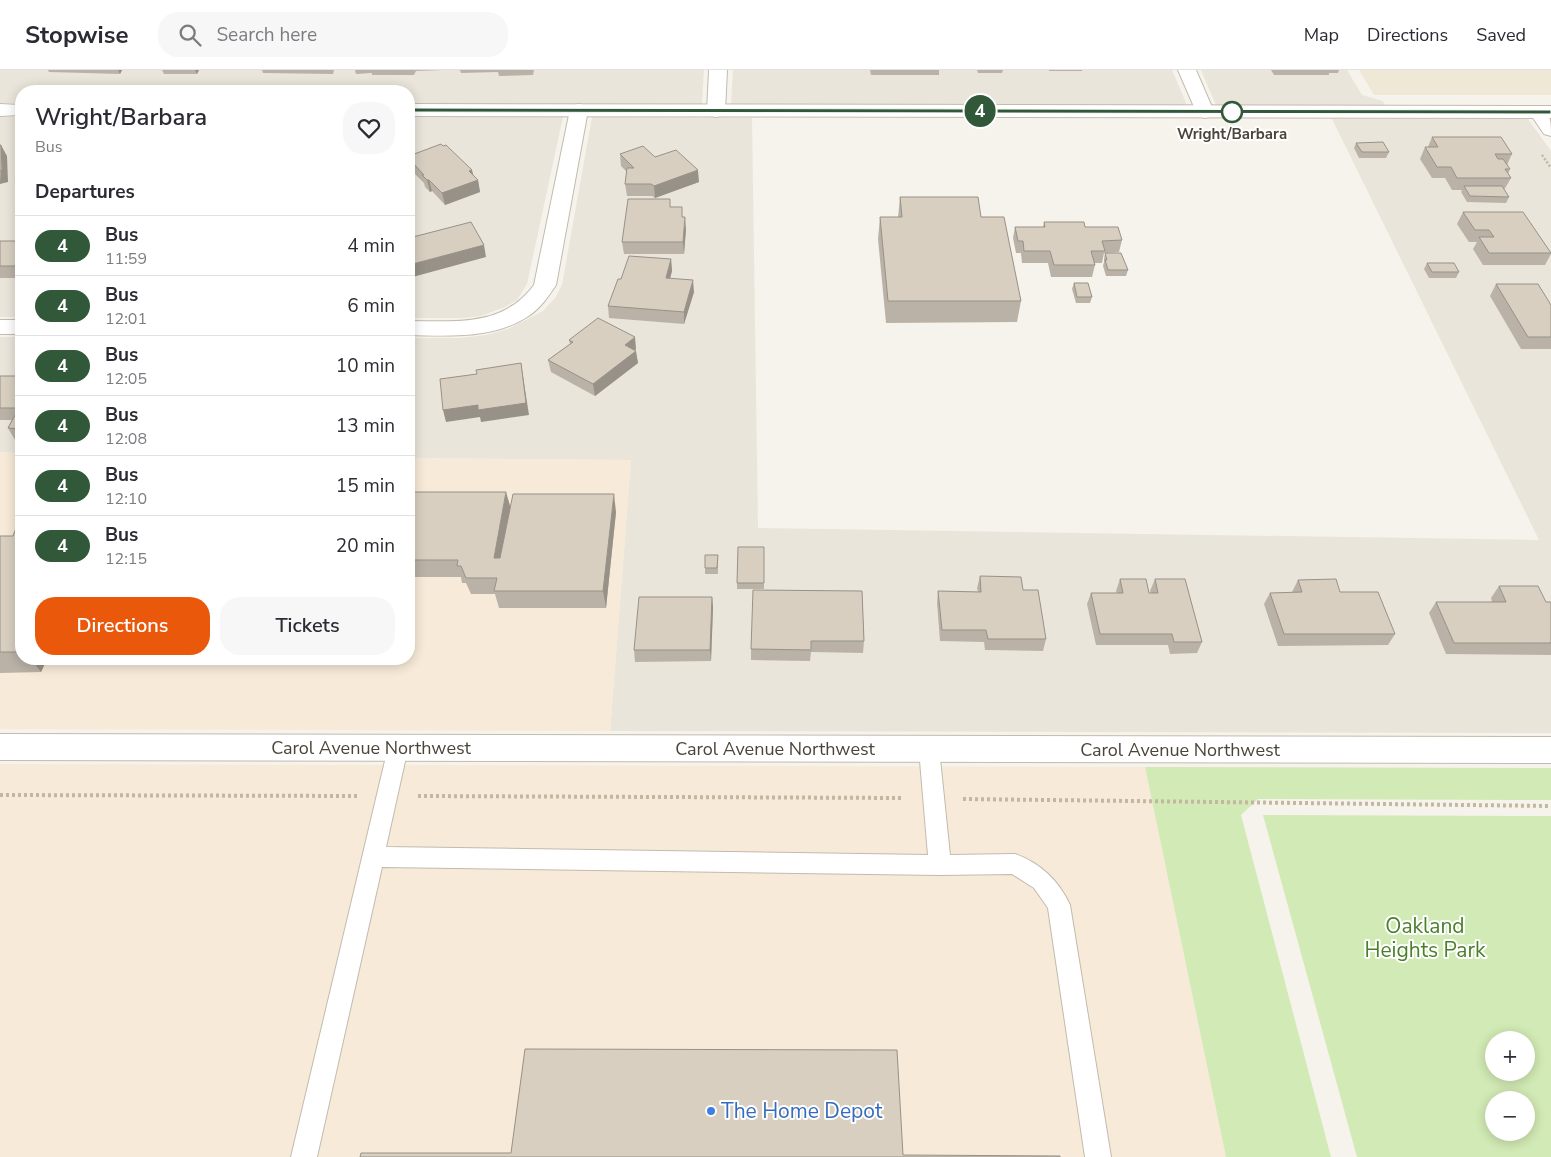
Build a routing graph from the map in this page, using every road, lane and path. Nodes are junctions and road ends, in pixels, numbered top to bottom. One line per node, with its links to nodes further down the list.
1 (718, 70): 7 (street)
2 (1187, 70): 8 (street)
3 (0, 110): 4 (street)
4 (15, 110)
5 (415, 110): 6 (street)
6 (579, 110): 7 (street); 13 (street)
7 (716, 111): 8 (street)
8 (1205, 112): 9 (street)
9 (1544, 112): 10 (street)
10 (1551, 130)
11 (0, 327): 12 (street)
12 (15, 327)
13 (415, 328)
14 (0, 746): 15 (street, Carol Avenue Northwest)
15 (398, 748): 16 (street, Carol Avenue Northwest); 19 (lane)
16 (929, 749): 17 (street, Carol Avenue Northwest); 20 (lane)
17 (1551, 750)
18 (0, 794): 19 (path)
19 (386, 796): 20 (path); 22 (lane)
20 (934, 798): 21 (path); 23 (lane)
21 (1551, 806)
22 (372, 857): 23 (lane); 24 (lane)
23 (940, 865): 25 (lane)
24 (304, 1157)
25 (1098, 1157)

